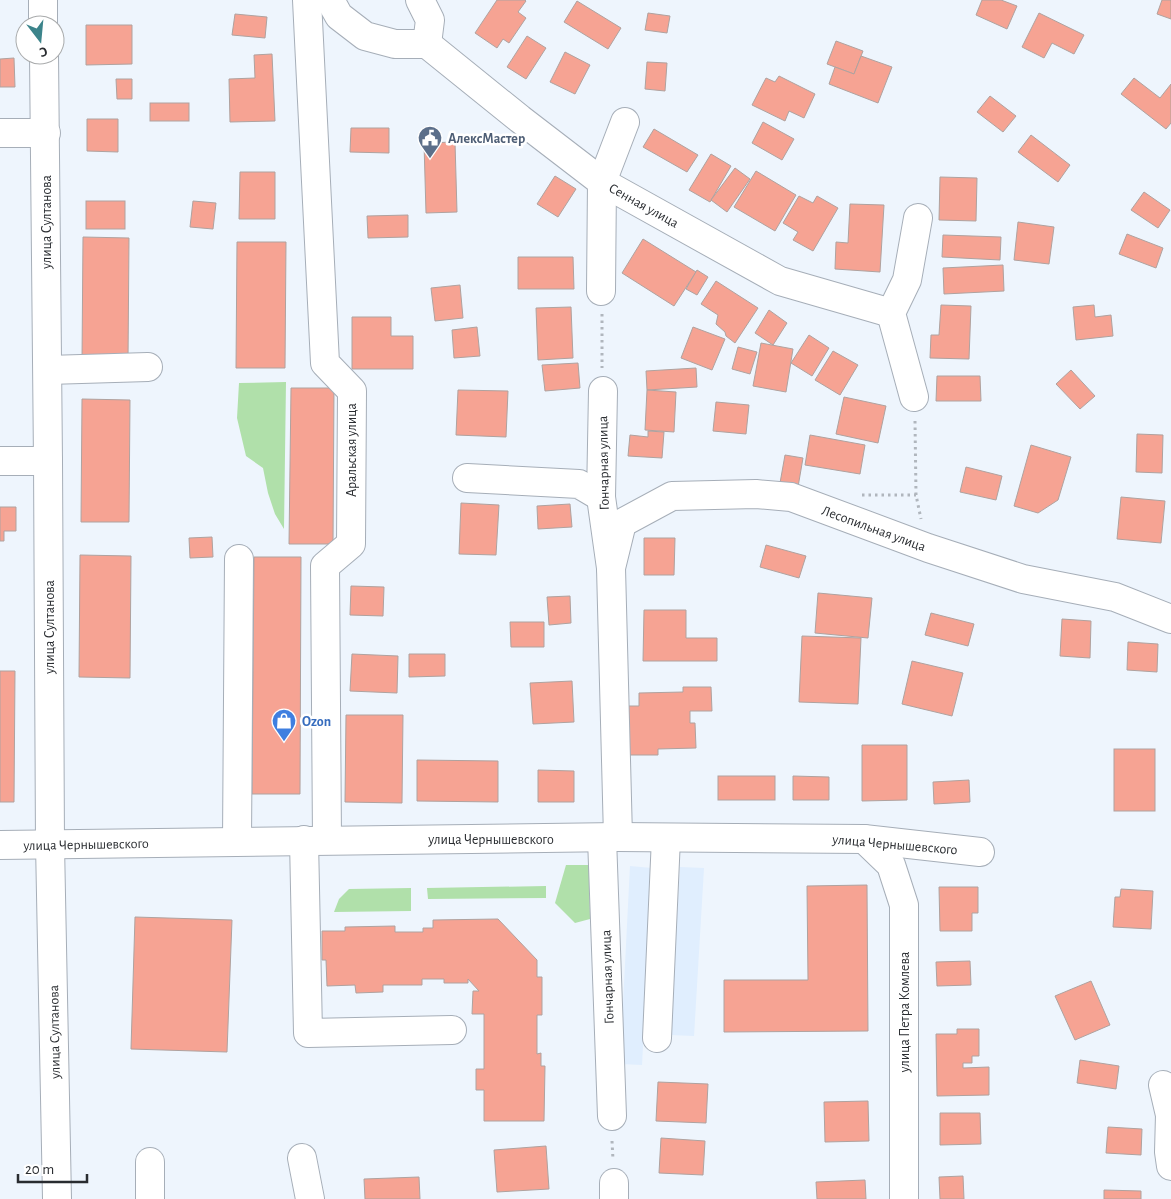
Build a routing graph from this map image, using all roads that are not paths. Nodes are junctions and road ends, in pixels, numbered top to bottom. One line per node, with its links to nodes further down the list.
1 (43, 0): 5 (street)
2 (307, 0): 29 (street, Аральская улица)
3 (330, 0): 6 (street)
4 (420, 0): 6 (street)
5 (43, 15)
6 (427, 44): 11 (street, Сенная улица)
7 (44, 65): 10 (street, улица Султанова)
8 (624, 122): 11 (street)
9 (0, 133): 10 (street)
10 (46, 133): 16 (street, улица Султанова)
11 (602, 182): 13 (street); 14 (street, Сенная улица)
12 (918, 218): 14 (street)
13 (601, 291)
14 (891, 313): 18 (street)
15 (148, 367): 16 (street)
16 (48, 370): 20 (street, улица Султанова)
17 (603, 391): 22 (street, Гончарная улица)
18 (914, 398)
19 (0, 461): 20 (street)
20 (48, 461): 31 (street, улица Султанова)
21 (467, 478): 22 (street)
22 (601, 497): 24 (street, Гончарная улица)
23 (239, 560): 30 (street)
24 (611, 568): 25 (street, Лесопильная улица); 26 (street, Гончарная улица)
25 (1171, 619)
26 (610, 838): 27 (street, улица Чернышевского); 29 (street, улица Чернышевского); 37 (street, Гончарная улица)
27 (666, 838): 28 (street, улица Чернышевского); 35 (street)
28 (864, 839): 33 (street, улица Чернышевского); 44 (street, улица Петра Комлева)
29 (316, 840): 30 (street, улица Чернышевского); 34 (street, Аральская улица)
30 (237, 841): 31 (street, улица Чернышевского)
31 (50, 844): 32 (street, улица Чернышевского); 41 (street, улица Султанова)
32 (0, 845)
33 (980, 852)
34 (452, 1030)
35 (657, 1038)
36 (1163, 1085): 40 (street)
37 (612, 1116)
38 (302, 1158): 43 (street)
39 (150, 1162): 42 (street)
40 (1171, 1166)
41 (57, 1199)
42 (150, 1199)
43 (310, 1199)
44 (904, 1199)

